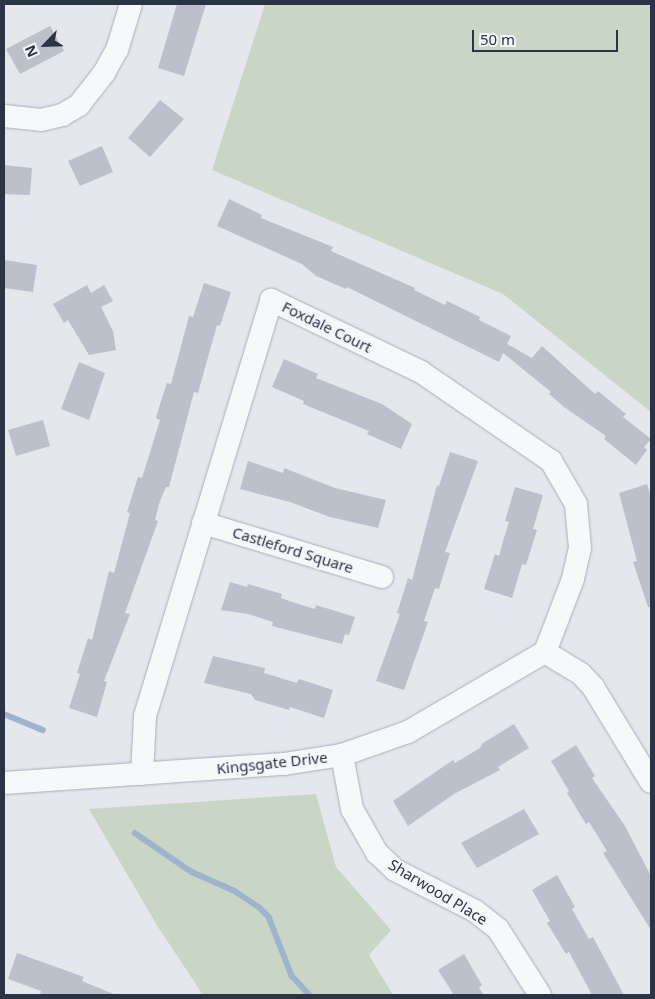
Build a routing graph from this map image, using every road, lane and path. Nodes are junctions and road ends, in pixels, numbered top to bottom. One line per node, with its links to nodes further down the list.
1 (131, 4): 2 (street)
2 (4, 116)
3 (203, 523): 4 (street, Castleford Square); 5 (street, Foxdale Court); 7 (street, Foxdale Court)
4 (382, 577)
5 (545, 652): 6 (street, Kingsgate Drive); 8 (street)
6 (342, 755): 7 (street, Kingsgate Drive); 10 (street, Sharwood Place)
7 (142, 774): 9 (street, Kingsgate Drive)
8 (651, 782)
9 (4, 783)
10 (540, 995)

